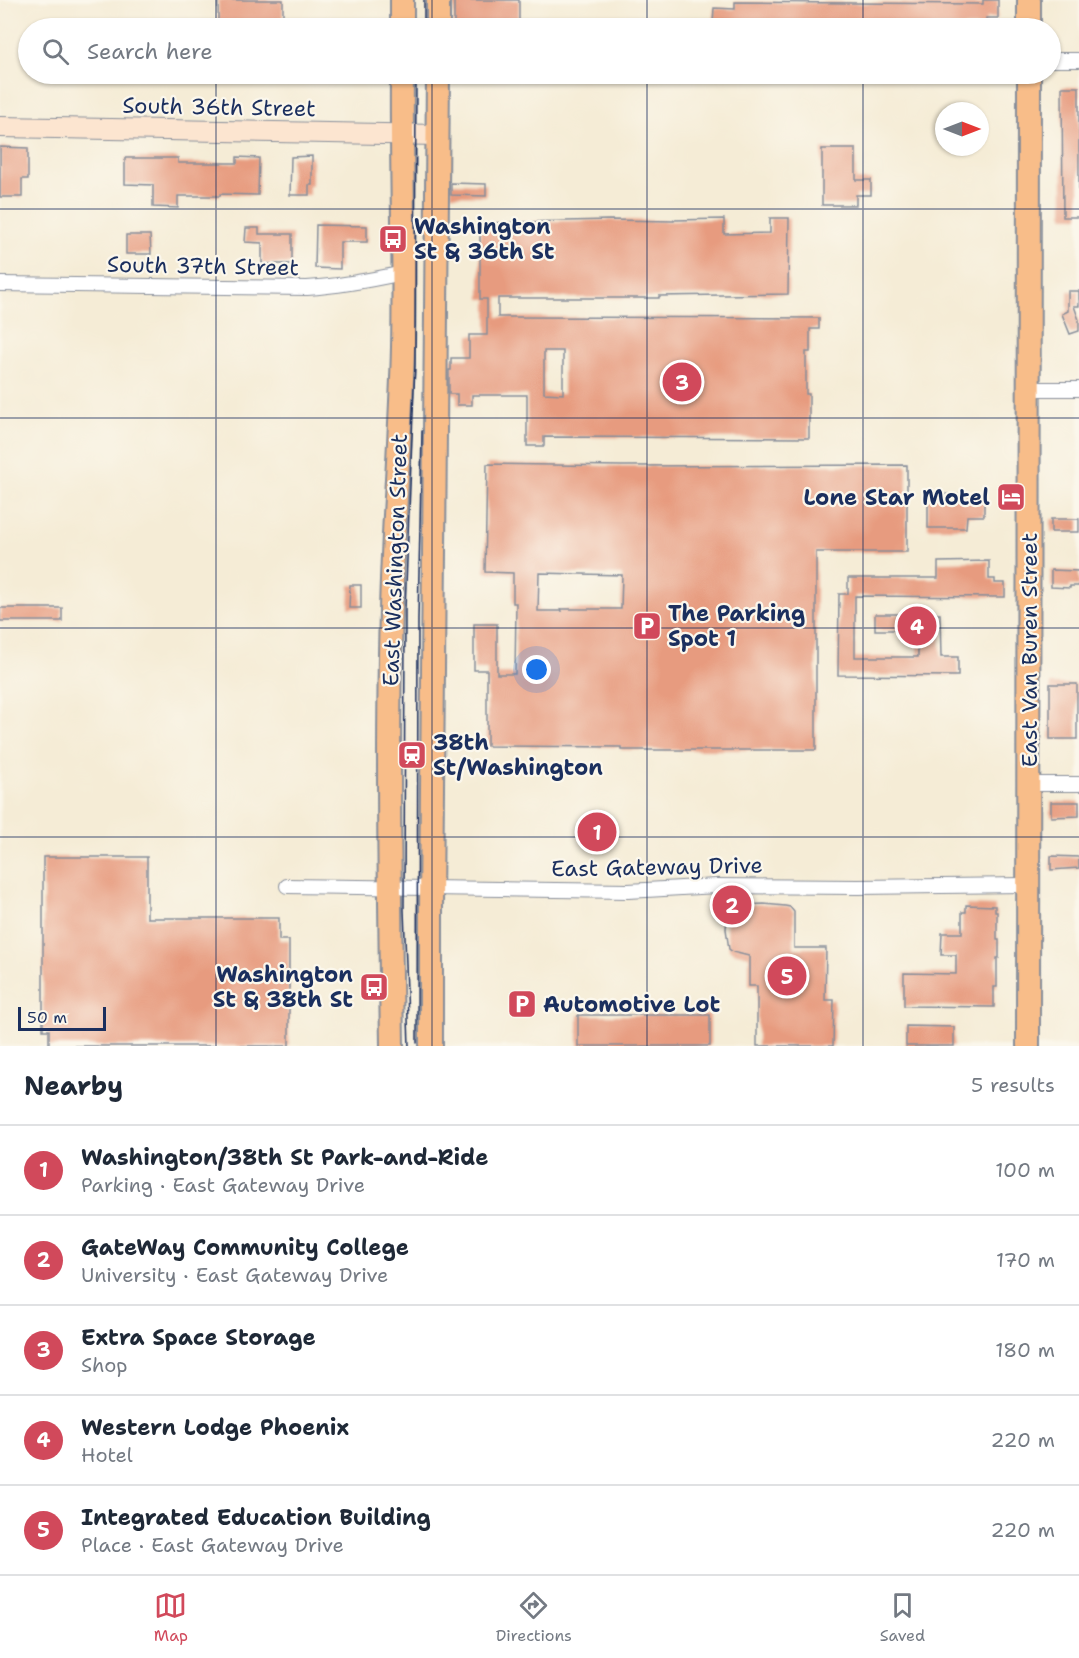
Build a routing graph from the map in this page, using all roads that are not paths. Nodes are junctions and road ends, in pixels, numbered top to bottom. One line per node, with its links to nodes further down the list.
1 (402, 0): 4 (main road)
2 (438, 0): 5 (main road)
3 (1029, 0): 6 (main road)
4 (402, 18)
5 (438, 18)
6 (1029, 18)
7 (1061, 60): 8 (street)
8 (1079, 60)
9 (402, 84): 13 (main road, East Washington Street)
10 (438, 84): 14 (main road, East Washington Street)
11 (1029, 84): 17 (main road, East Van Buren Street)
12 (0, 127): 13 (street, South 36th Street)
13 (402, 134): 14 (street, South 36th Street); 15 (main road, East Washington Street)
14 (438, 135): 24 (main road, East Washington Street)
15 (403, 273): 16 (street, South 37th Street); 23 (main road, East Washington Street)
16 (0, 284)
17 (1029, 389): 18 (street); 19 (main road, East Van Buren Street)
18 (1079, 389)
19 (1028, 784): 20 (street); 21 (main road, East Van Buren Street)
20 (1079, 784)
21 (1028, 885): 24 (street, East Gateway Drive); 27 (main road, East Van Buren Street)
22 (287, 886): 23 (street, East Gateway Drive)
23 (390, 888): 24 (street, East Gateway Drive); 25 (main road, East Washington Street)
24 (431, 888): 26 (main road, East Washington Street)
25 (392, 1046)
26 (431, 1046)
27 (1028, 1046)

